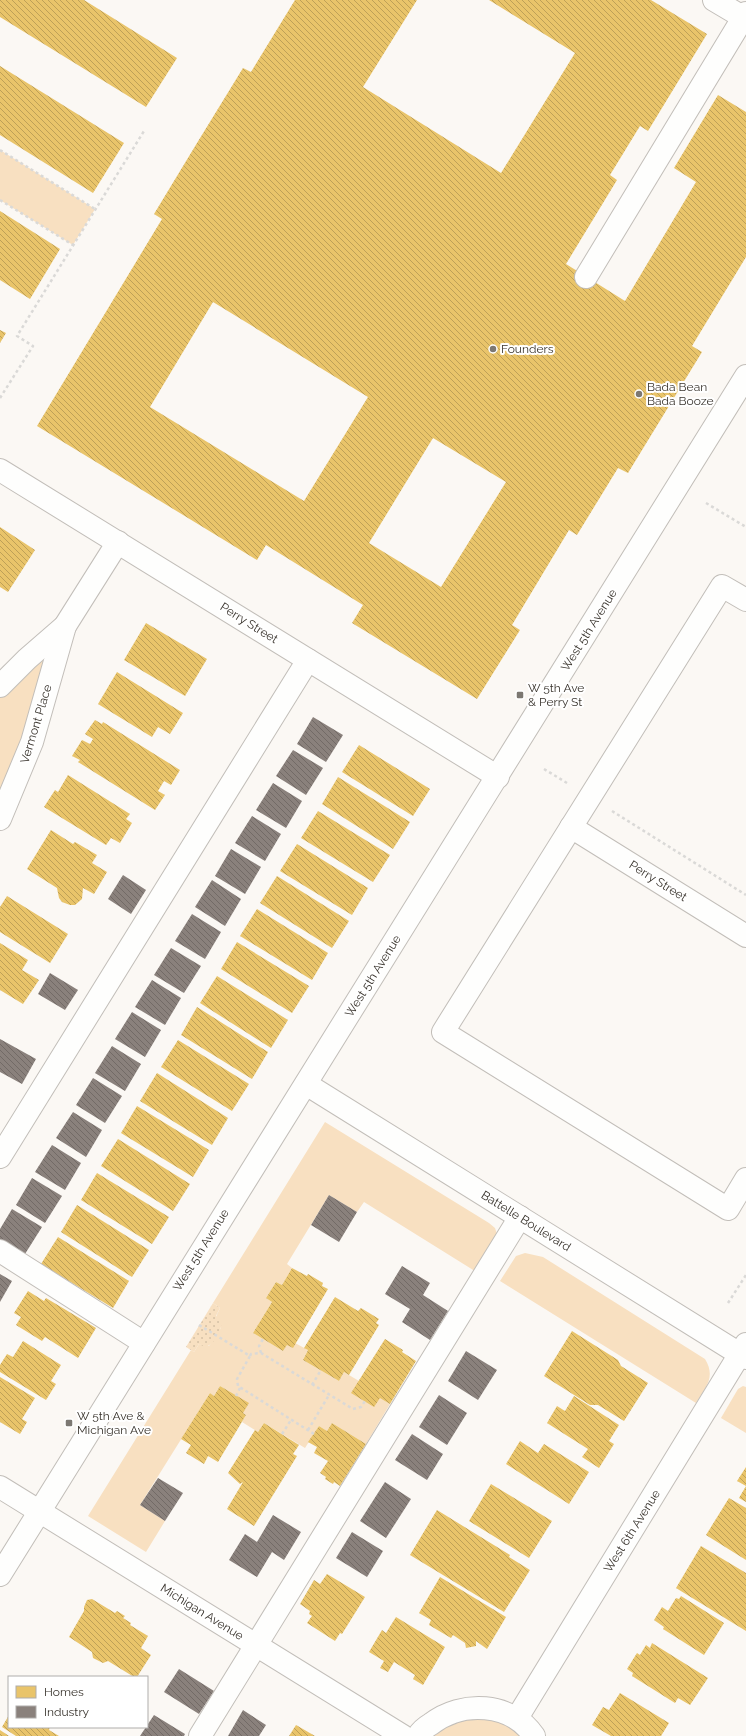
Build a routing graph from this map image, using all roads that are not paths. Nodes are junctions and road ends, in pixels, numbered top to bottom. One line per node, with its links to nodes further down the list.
1 (714, 0): 2 (street)
2 (745, 17): 3 (street)
3 (586, 277)
4 (746, 376): 11 (street, West 5th Avenue)
5 (0, 470): 6 (street, Perry Street)
6 (118, 542): 8 (street, Vermont Place); 9 (street, Perry Street)
7 (746, 600): 13 (street)
8 (65, 626): 10 (street, Vermont Place); 12 (street, Vermont Place)
9 (308, 660): 11 (street, Perry Street); 16 (street)
10 (0, 686)
11 (498, 777): 15 (street, West 5th Avenue)
12 (0, 819)
13 (571, 827): 14 (street, Perry Street); 17 (street)
14 (746, 936)
15 (306, 1084): 18 (street, Battelle Boulevard); 20 (street, West 5th Avenue)
16 (0, 1157)
17 (746, 1180)
18 (520, 1217): 21 (street, Battelle Boulevard); 25 (street)
19 (0, 1251): 20 (street)
20 (144, 1343): 23 (street, West 5th Avenue)
21 (744, 1352): 26 (street, West 6th Avenue)
22 (0, 1487): 23 (street, Michigan Avenue)
23 (39, 1512): 24 (street, West 5th Avenue); 25 (street, Michigan Avenue)
24 (0, 1575)
25 (256, 1646): 27 (street); 28 (street, Michigan Avenue)
26 (517, 1718): 29 (street); 30 (street)
27 (200, 1736)
28 (403, 1736)
29 (418, 1736)
30 (534, 1736)

